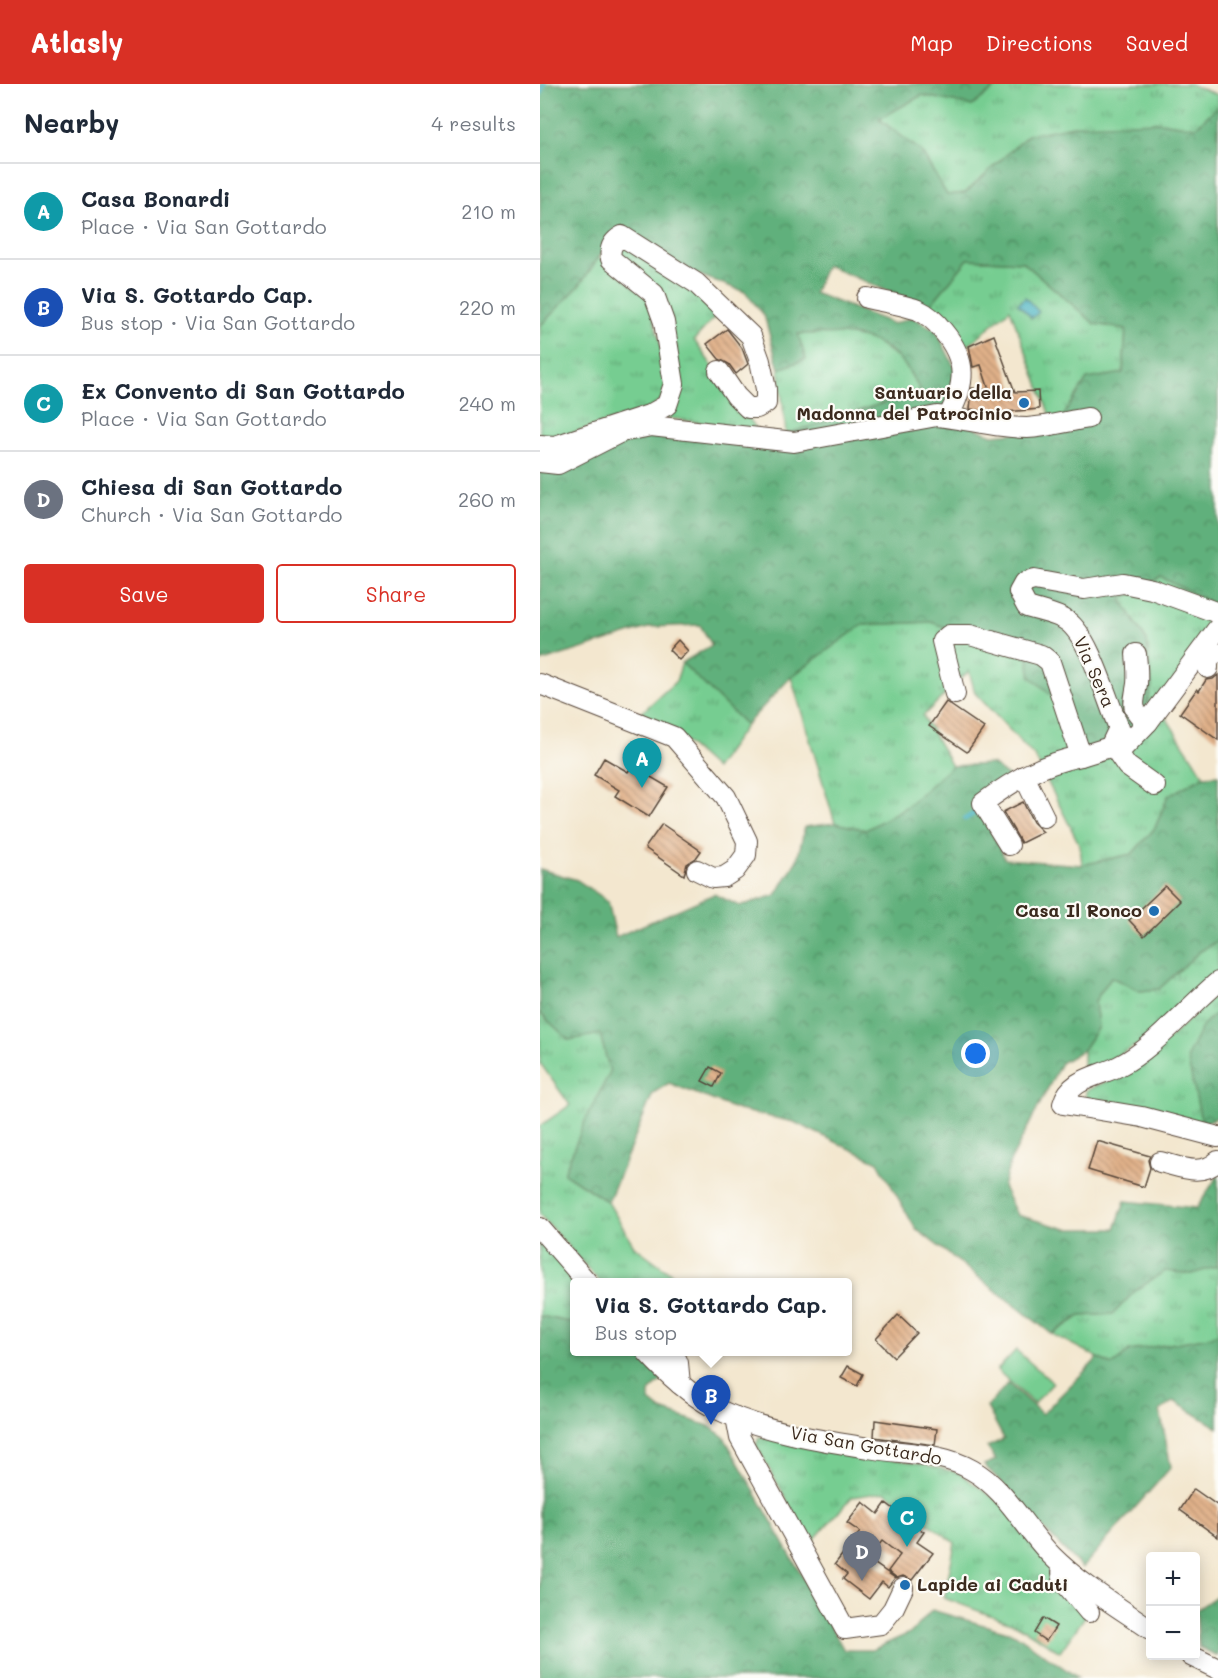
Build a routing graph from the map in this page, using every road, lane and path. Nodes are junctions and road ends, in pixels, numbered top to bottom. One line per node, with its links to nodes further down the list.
1 (867, 298): 3 (street)
2 (719, 371): 5 (street)
3 (948, 417): 4 (street); 6 (street)
4 (1088, 418)
5 (540, 445)
6 (540, 462)
7 (1218, 613): 13 (street, Via Sera)
8 (1218, 628): 12 (street)
9 (1136, 654): 12 (street)
10 (540, 684): 18 (street)
11 (955, 694): 13 (street, Via Sera)
12 (1148, 723): 15 (street)
13 (1081, 756): 14 (street, Via Sera)
14 (1026, 781): 16 (street); 17 (street, Via Sera)
15 (1155, 786)
16 (1044, 818)
17 (1009, 845)
18 (697, 870)
19 (1218, 982): 20 (street)
20 (1218, 1137)
21 (1218, 1161): 22 (street)
22 (1160, 1162)
23 (540, 1228): 24 (street)
24 (584, 1278)
25 (651, 1356): 27 (street, Via San Gottardo)
26 (675, 1356): 27 (street)
27 (680, 1384): 28 (street, Via San Gottardo)
28 (736, 1417): 29 (street, Via San Gottardo); 30 (street)
29 (1065, 1568): 31 (street); 32 (street, Via San Gottardo)
30 (903, 1588)
31 (1089, 1612)
32 (1146, 1626)
33 (1199, 1660): 34 (street)
34 (1218, 1669)

